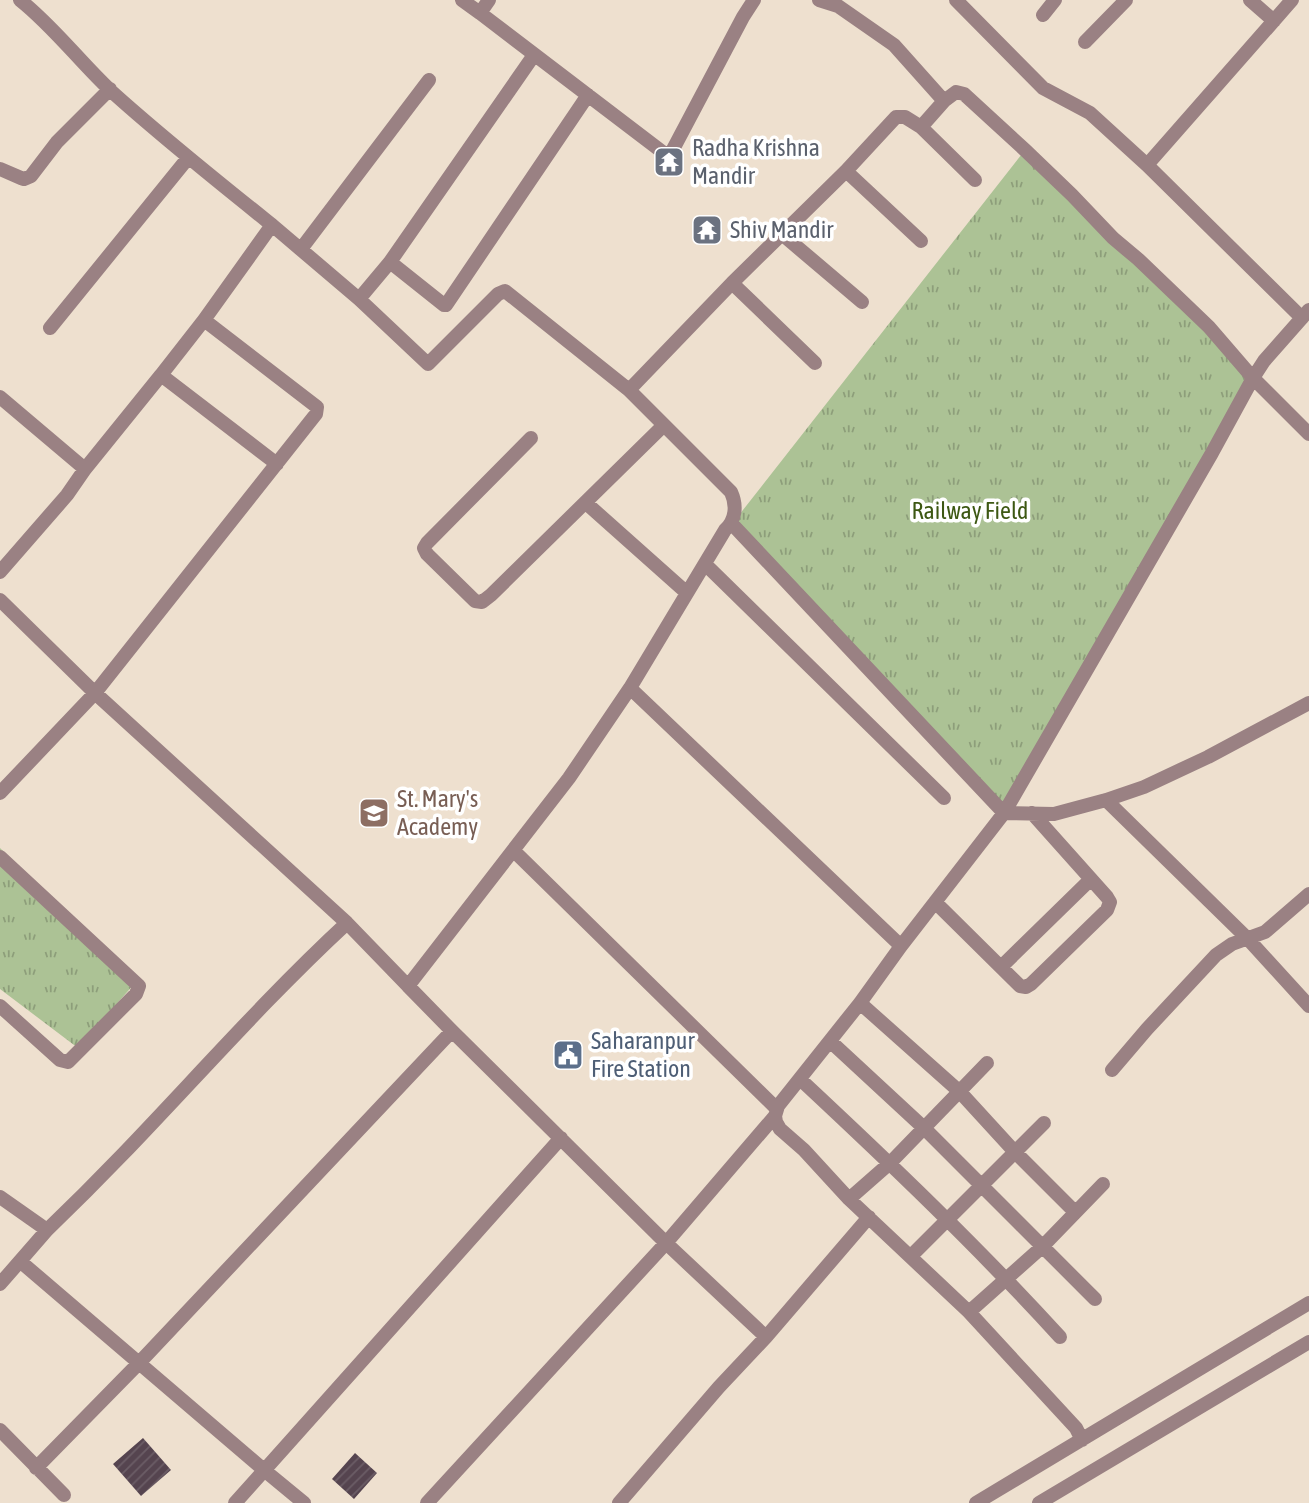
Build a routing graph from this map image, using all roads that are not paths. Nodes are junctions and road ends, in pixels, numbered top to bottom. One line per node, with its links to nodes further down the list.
1 (20, 0): 17 (street)
2 (462, 0): 11 (street)
3 (489, 0): 11 (street)
4 (754, 0): 18 (street)
5 (819, 0): 19 (street)
6 (957, 0): 22 (street)
7 (1055, 0): 12 (street)
8 (1126, 0): 14 (street)
9 (1250, 0): 13 (street)
10 (1292, 0): 13 (street)
11 (480, 13): 15 (street)
12 (1043, 15)
13 (1274, 21): 22 (street)
14 (1085, 42)
15 (534, 55): 18 (street); 30 (street)
16 (429, 80): 29 (street)
17 (110, 89): 21 (street); 23 (street)
18 (588, 95): 30 (street)
19 (944, 101): 20 (street); 39 (street)
20 (921, 127): 24 (street); 25 (street)
21 (188, 158): 26 (street); 36 (street)
22 (1147, 165): 34 (street)
23 (0, 169)
24 (846, 171): 27 (street); 28 (street)
25 (975, 180)
26 (272, 225): 29 (street); 35 (street)
27 (783, 235): 31 (street); 33 (street)
28 (921, 241)
29 (302, 249): 32 (street)
30 (390, 262): 32 (street)
31 (732, 283): 37 (street); 40 (street)
32 (359, 299): 40 (street)
33 (862, 302)
34 (1305, 314): 39 (street)
35 (204, 320): 38 (street); 45 (street)
36 (50, 328)
37 (815, 363)
38 (161, 375): 45 (street); 46 (street)
39 (1253, 377): 43 (street); 59 (street)
40 (629, 390): 42 (street)
41 (0, 397): 46 (street)
42 (664, 425): 47 (street); 48 (street)
43 (1309, 434)
44 (531, 438): 47 (street)
45 (276, 464): 54 (street)
46 (85, 469): 50 (street)
47 (586, 503): 51 (street)
48 (732, 524): 49 (street); 59 (street)
49 (705, 564): 51 (street); 57 (street)
50 (0, 572)
51 (687, 593): 53 (street)
52 (0, 600): 54 (street)
53 (630, 688): 61 (street); 68 (street)
54 (95, 693): 56 (street); 66 (street)
55 (1309, 703): 58 (street)
56 (0, 793)
57 (944, 798)
58 (1106, 800): 60 (street); 67 (street)
59 (1004, 813): 60 (street); 65 (street)
60 (1032, 813): 63 (street)
61 (514, 851): 70 (street); 80 (street)
62 (0, 857): 72 (street)
63 (1091, 879): 69 (street); 69 (street)
64 (1309, 894): 67 (street)
65 (936, 902): 68 (street); 69 (street)
66 (347, 923): 70 (street); 93 (street)
67 (1248, 939): 73 (street); 77 (street)
68 (901, 946): 71 (street)
69 (1001, 967)
70 (408, 986): 74 (street)
71 (860, 1003): 75 (street); 79 (street)
72 (0, 1006)
73 (1309, 1006)
74 (452, 1031): 83 (street); 106 (street)
75 (830, 1041): 78 (street); 82 (street)
76 (987, 1063): 79 (street)
77 (1112, 1070)
78 (801, 1080): 80 (street); 85 (street)
79 (960, 1092): 82 (street); 84 (street)
80 (776, 1112): 89 (street); 94 (street)
81 (1044, 1123): 84 (street)
82 (924, 1128): 85 (street); 87 (street)
83 (561, 1138): 94 (street); 110 (street)
84 (1014, 1151): 87 (street); 90 (street)
85 (890, 1163): 89 (street); 92 (street)
86 (1103, 1184): 90 (street)
87 (982, 1186): 92 (street); 95 (street)
88 (0, 1197): 93 (street)
89 (849, 1199): 91 (street)
90 (1074, 1212): 95 (street)
91 (869, 1217): 96 (street); 103 (street)
92 (947, 1220): 96 (street); 98 (street)
93 (47, 1230): 97 (street)
94 (666, 1243): 103 (street); 114 (street)
95 (1042, 1247): 98 (street); 100 (street)
96 (911, 1256): 102 (street)
97 (21, 1262): 99 (street); 106 (street)
98 (1006, 1279): 102 (street); 104 (street)
99 (0, 1284)
100 (1095, 1299)
101 (1309, 1303): 108 (street)
102 (969, 1312): 108 (street)
103 (766, 1337): 115 (street)
104 (1060, 1337)
105 (1309, 1342): 117 (street)
106 (139, 1363): 109 (street); 110 (street)
107 (0, 1430): 109 (street)
108 (1082, 1440): 116 (street)
109 (36, 1468): 111 (street)
110 (264, 1470): 112 (street); 113 (street)
111 (64, 1495)
112 (235, 1503)
113 (304, 1503)
114 (427, 1503)
115 (620, 1503)
116 (976, 1503)
117 (1039, 1503)

